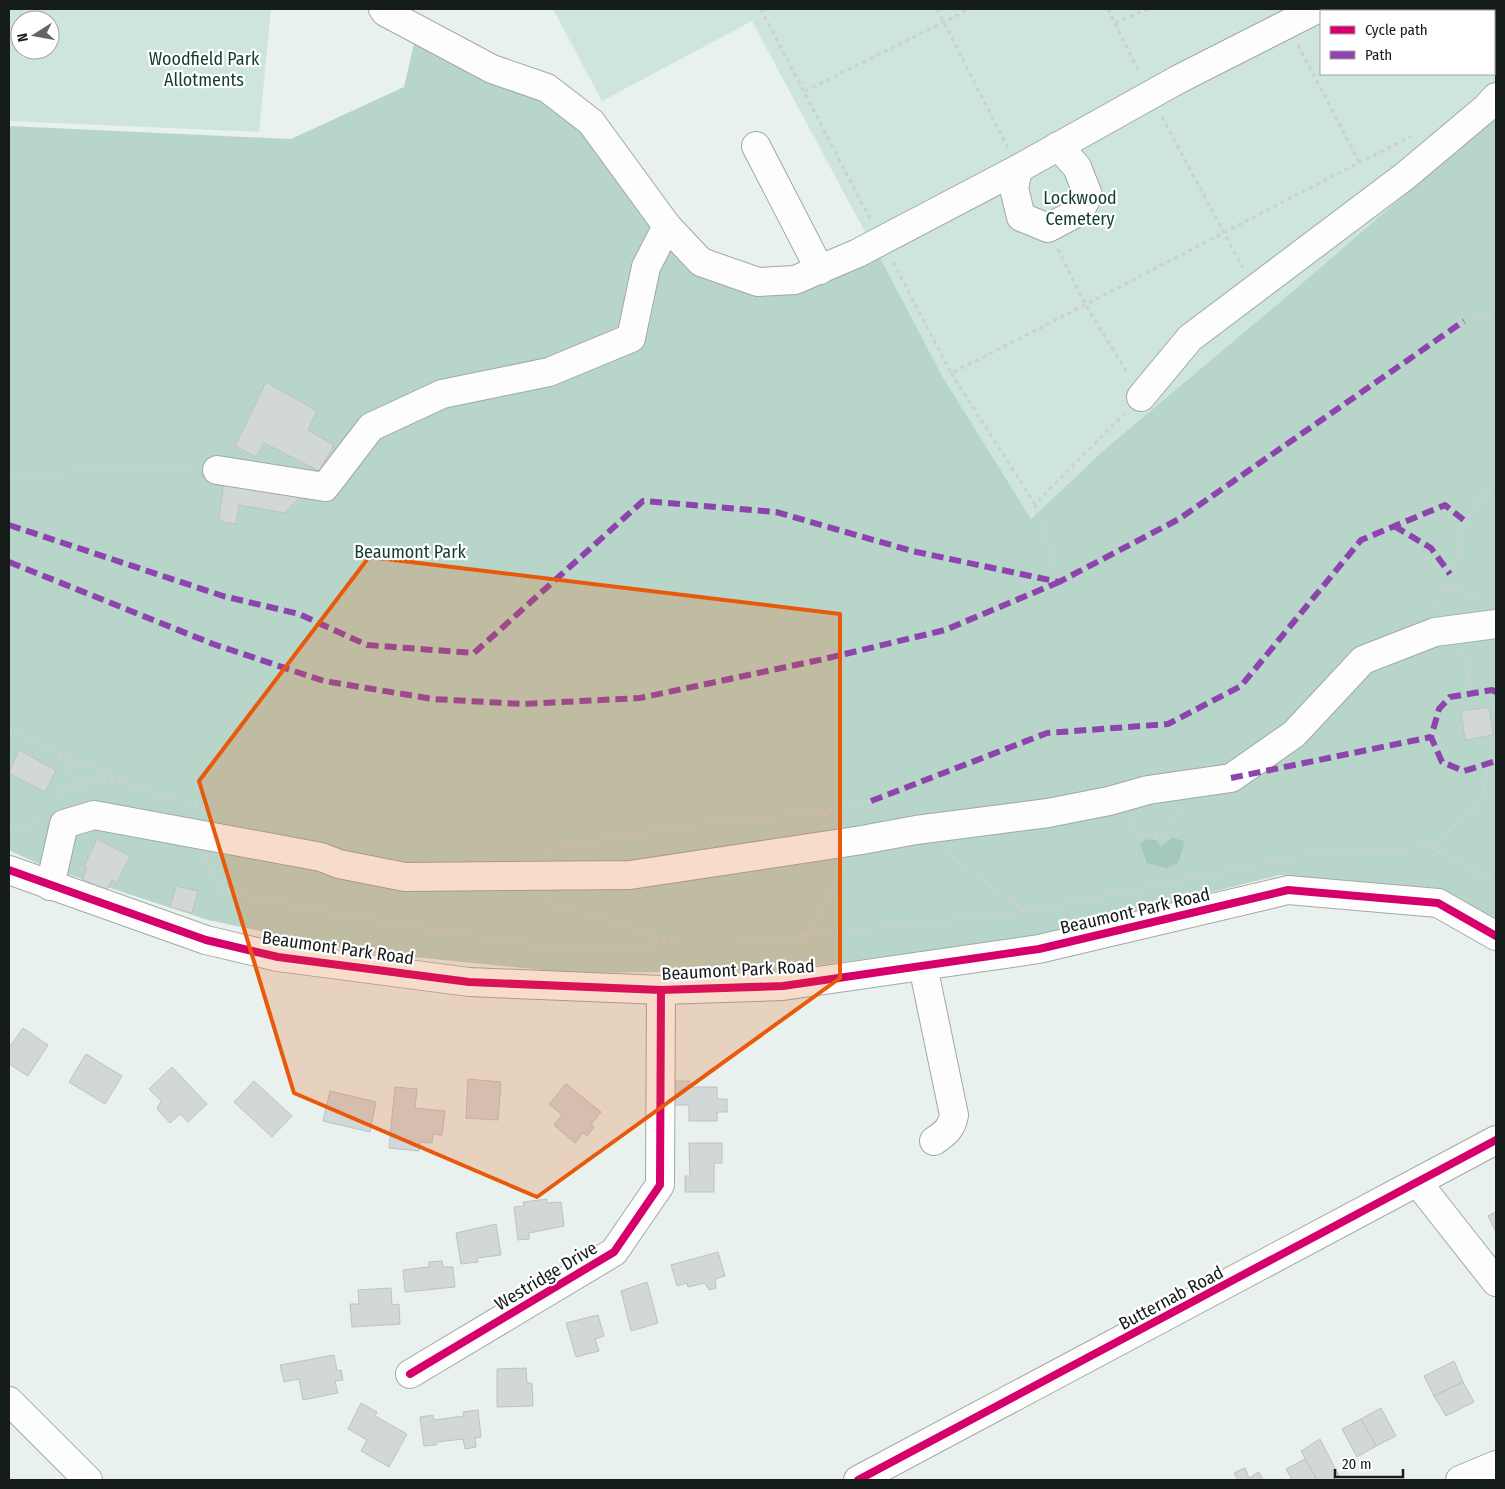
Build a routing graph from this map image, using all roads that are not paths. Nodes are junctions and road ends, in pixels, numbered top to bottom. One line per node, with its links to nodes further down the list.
1 (382, 9): 7 (street)
2 (1317, 9): 5 (street)
3 (1496, 97): 9 (street)
4 (756, 146): 8 (street)
5 (1058, 146): 6 (street); 6 (street)
6 (1018, 168): 8 (street)
7 (667, 226): 8 (street); 10 (street)
8 (820, 270)
9 (1141, 397)
10 (216, 470)
11 (1489, 614): 13 (street)
12 (9, 870): 13 (street, Beaumont Park Road)
13 (50, 886): 16 (street, Beaumont Park Road)
14 (1496, 936): 15 (street, Beaumont Park Road)
15 (923, 966): 16 (street, Beaumont Park Road); 18 (street)
16 (661, 990): 21 (street, Westridge Drive)
17 (1496, 1140): 19 (street, Butternab Road)
18 (934, 1142)
19 (1418, 1183): 20 (street); 25 (street, Butternab Road)
20 (1496, 1282)
21 (410, 1374)
22 (9, 1401): 24 (street)
23 (1496, 1465): 26 (street)
24 (88, 1480)
25 (858, 1480)
26 (1460, 1480)

